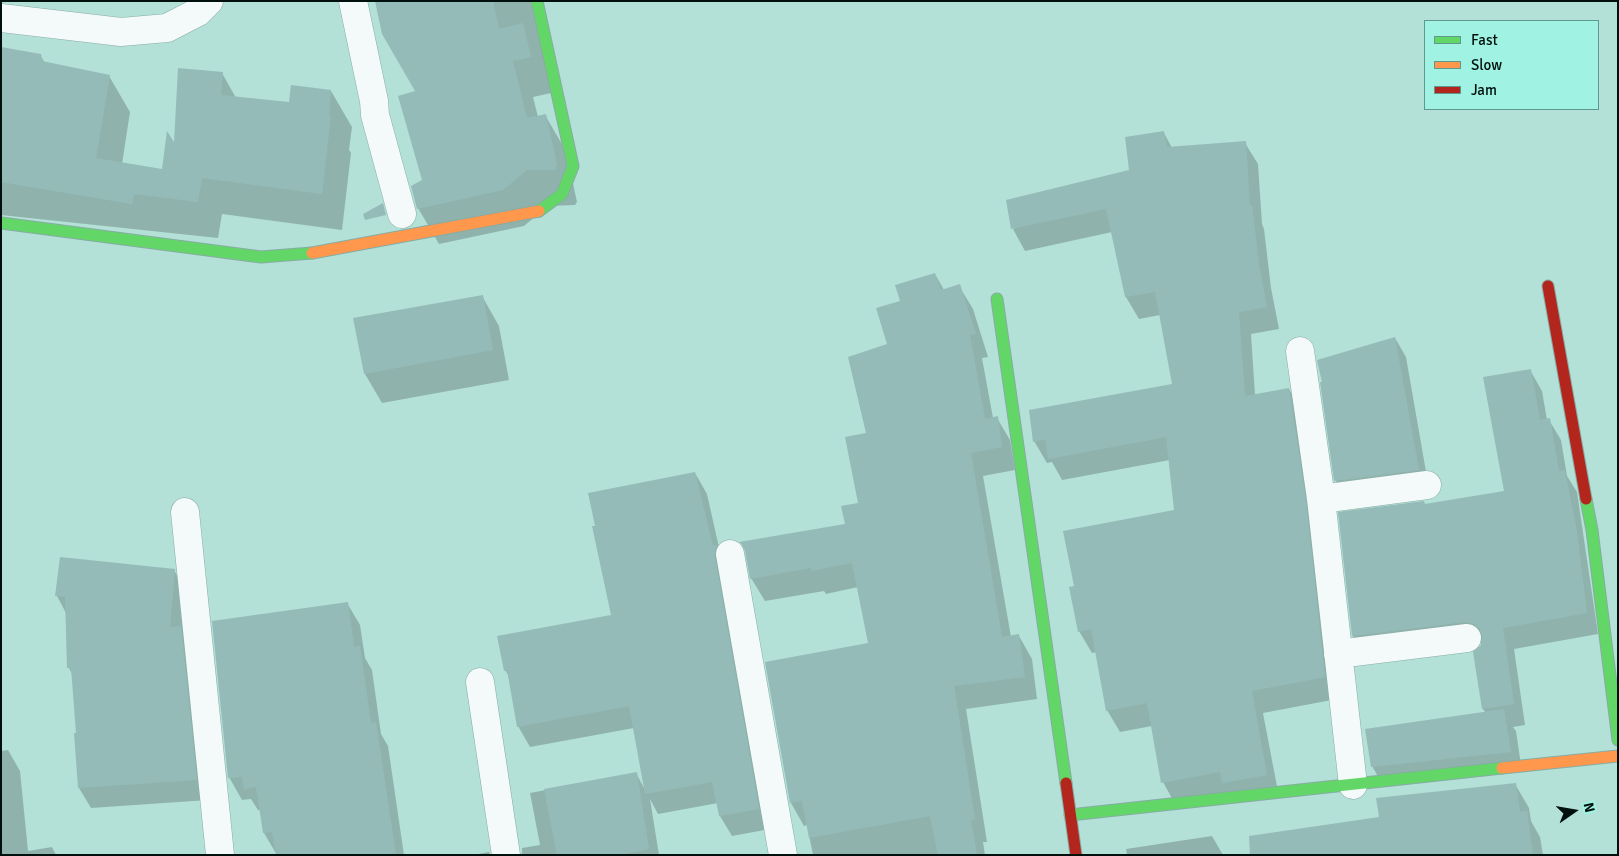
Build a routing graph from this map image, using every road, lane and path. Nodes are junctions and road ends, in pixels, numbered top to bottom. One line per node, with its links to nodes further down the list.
1 (210, 1): 4 (street)
2 (354, 1): 5 (street)
3 (537, 1): 6 (street)
4 (1, 18)
5 (402, 214)
6 (1, 223)
7 (1548, 286): 17 (street)
8 (997, 299): 20 (street)
9 (1300, 351): 11 (street)
10 (1427, 485): 11 (street)
11 (1321, 499): 15 (street)
12 (185, 512): 21 (street)
13 (730, 554): 23 (street)
14 (1467, 638): 15 (street)
15 (1338, 654): 19 (street)
16 (480, 682): 22 (street)
17 (1618, 740)
18 (1618, 756): 19 (street)
19 (1353, 785): 20 (street)
20 (1070, 815): 24 (street)
21 (220, 855)
22 (506, 855)
23 (783, 855)
24 (1076, 855)

